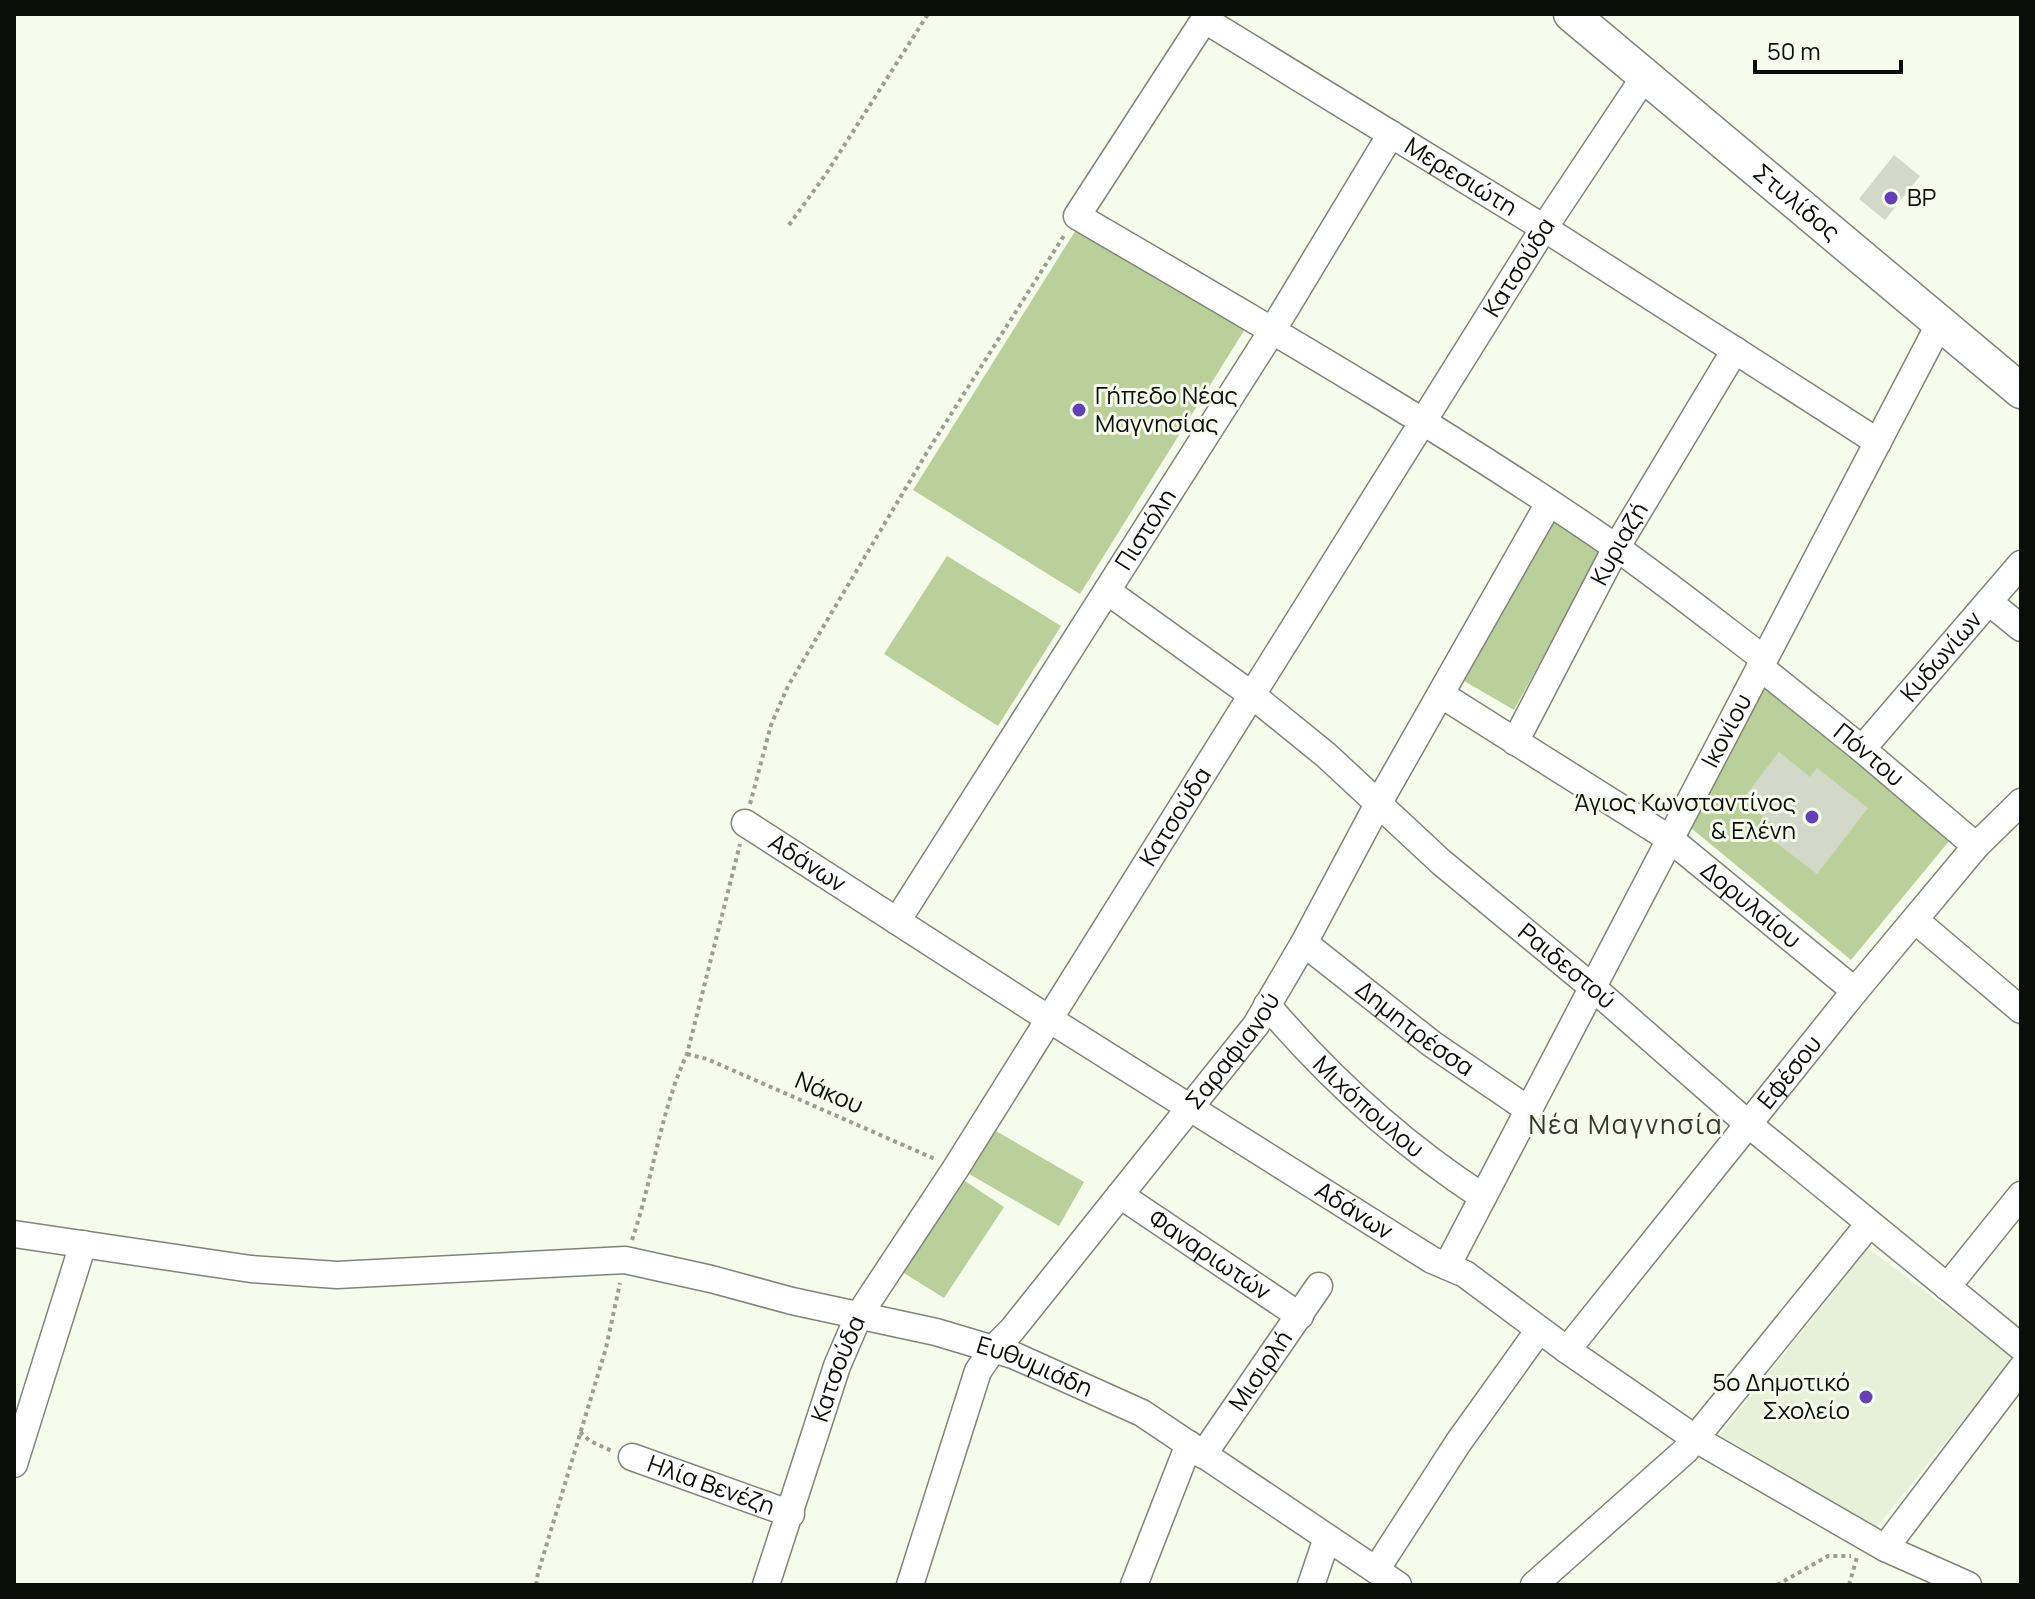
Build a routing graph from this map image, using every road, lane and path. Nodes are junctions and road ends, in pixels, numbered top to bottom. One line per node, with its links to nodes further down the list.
1 (928, 14): 7 (path)
2 (1571, 14): 4 (main road, Στυλίδος)
3 (1206, 17): 5 (street, Μερεσιώτη); 6 (street)
4 (1645, 76): 8 (street, Κατσούδα); 9 (main road, Στυλίδος)
5 (1391, 134): 8 (street, Μερεσιώτη); 10 (street, Πιστόλη)
6 (1077, 216): 10 (street, Πόντου); 28 (path)
7 (789, 225)
8 (1544, 228): 11 (street, Μερεσιώτη); 13 (street, Κατσούδα)
9 (1940, 323): 12 (main road, Στυλίδος); 14 (street, Ικονίου)
10 (1272, 331): 13 (street, Πόντου); 18 (street, Πιστόλη)
11 (1735, 350): 14 (street, Μερεσιώτη); 16 (street, Κυριαζή)
12 (2020, 387)
13 (1422, 422): 15 (street, Πόντου); 22 (street, Κατσούδα)
14 (1878, 442): 21 (street, Ικονίου)
15 (1549, 503): 16 (street, Πόντου); 23 (street, Σαραφιανού)
16 (1616, 548): 21 (street, Πόντου); 24 (street, Κυριαζή)
17 (2021, 564): 19 (street, Κυδωνίων)
18 (1107, 591): 22 (street, Ραιδεστού); 32 (street, Πιστόλη)
19 (1989, 602): 20 (street); 25 (street, Κυδωνίων)
20 (2021, 628)
21 (1762, 663): 25 (street, Πόντου); 29 (street, Ικονίου)
22 (1252, 695): 27 (street, Ραιδεστού); 38 (street, Κατσούδα)
23 (1442, 695): 24 (street, Δορυλαίου); 27 (street, Σαραφιανού)
24 (1515, 742): 29 (street, Δορυλαίου)
25 (1862, 749): 30 (street, Πόντου)
26 (2021, 802): 30 (street, Εφέσου)
27 (1378, 804): 33 (street, Σαραφιανού); 34 (street, Ραιδεστού)
28 (745, 823): 32 (street, Αδάνων); 39 (path)
29 (1670, 839): 34 (street, Ικονίου); 35 (street, Δορυλαίου)
30 (1976, 846): 31 (street, Εφέσου)
31 (1915, 920): 35 (street, Εφέσου); 37 (street)
32 (897, 921): 38 (street, Αδάνων)
33 (1304, 943): 36 (street, Σαραφιανού); 41 (street, Δημητρέσσα)
34 (1592, 987): 41 (street, Ικονίου); 42 (street, Ραιδεστού)
35 (1855, 991): 42 (street, Εφέσου)
36 (1267, 1005): 40 (street, Σαραφιανού); 46 (street, Μιχόπουλου)
37 (2021, 1010)
38 (1049, 1019): 40 (street, Αδάνων); 43 (street, Κατσούδα)
39 (687, 1054): 43 (path, Νάκου); 50 (path)
40 (1190, 1108): 44 (street, Σαραφιανού); 51 (street, Αδάνων)
41 (1529, 1110): 46 (street, Ικονίου)
42 (1747, 1123): 47 (street, Ραιδεστού); 59 (street, Εφέσου)
43 (956, 1168): 54 (street, Κατσούδα)
44 (1120, 1195): 55 (street, Φαναριωτών); 58 (street, Σαραφιανού)
45 (2021, 1195): 53 (street)
46 (1483, 1197): 51 (street, Ικονίου)
47 (1869, 1224): 53 (street, Ραιδεστού); 62 (street)
48 (14, 1234): 49 (street, Ευθυμιάδη)
49 (83, 1244): 50 (street, Ευθυμιάδη); 65 (street)
50 (625, 1260): 54 (street, Ευθυμιάδη); 61 (path)
51 (1447, 1266): 56 (street, Αδάνων)
52 (1319, 1286): 55 (street, Μισιρλή)
53 (1947, 1287): 57 (street, Ραιδεστού)
54 (859, 1315): 58 (street, Ευθυμιάδη); 66 (street, Κατσούδα)
55 (1300, 1316): 63 (street, Μισιρλή)
56 (1539, 1330): 59 (street, Αδάνων); 70 (street)
57 (2021, 1347)
58 (994, 1348): 63 (street, Ευθυμιάδη); 73 (street, Σαραφιανού)
59 (1567, 1350): 62 (street, Αδάνων)
60 (2021, 1369): 69 (street)
61 (580, 1432): 64 (path); 71 (path)
62 (1696, 1439): 68 (street, Αδάνων); 77 (street)
63 (1196, 1449): 67 (street, Ευθυμιάδη); 74 (street, Μισιρλή)
64 (632, 1457): 66 (street, Ηλία Βενέζη)
65 (14, 1464)
66 (791, 1514): 72 (street, Κατσούδα)
67 (1327, 1538): 70 (street, Ευθυμιάδη); 75 (street)
68 (1858, 1544): 69 (street, Αδάνων); 78 (path); 79 (path)
69 (1885, 1548): 80 (street, Αδάνων)
70 (1376, 1570): 76 (street, Ευθυμιάδη)
71 (536, 1585)
72 (766, 1585)
73 (910, 1585)
74 (1134, 1585)
75 (1311, 1585)
76 (1398, 1585)
77 (1534, 1585)
78 (1777, 1585)
79 (1849, 1585)
80 (1968, 1585)

